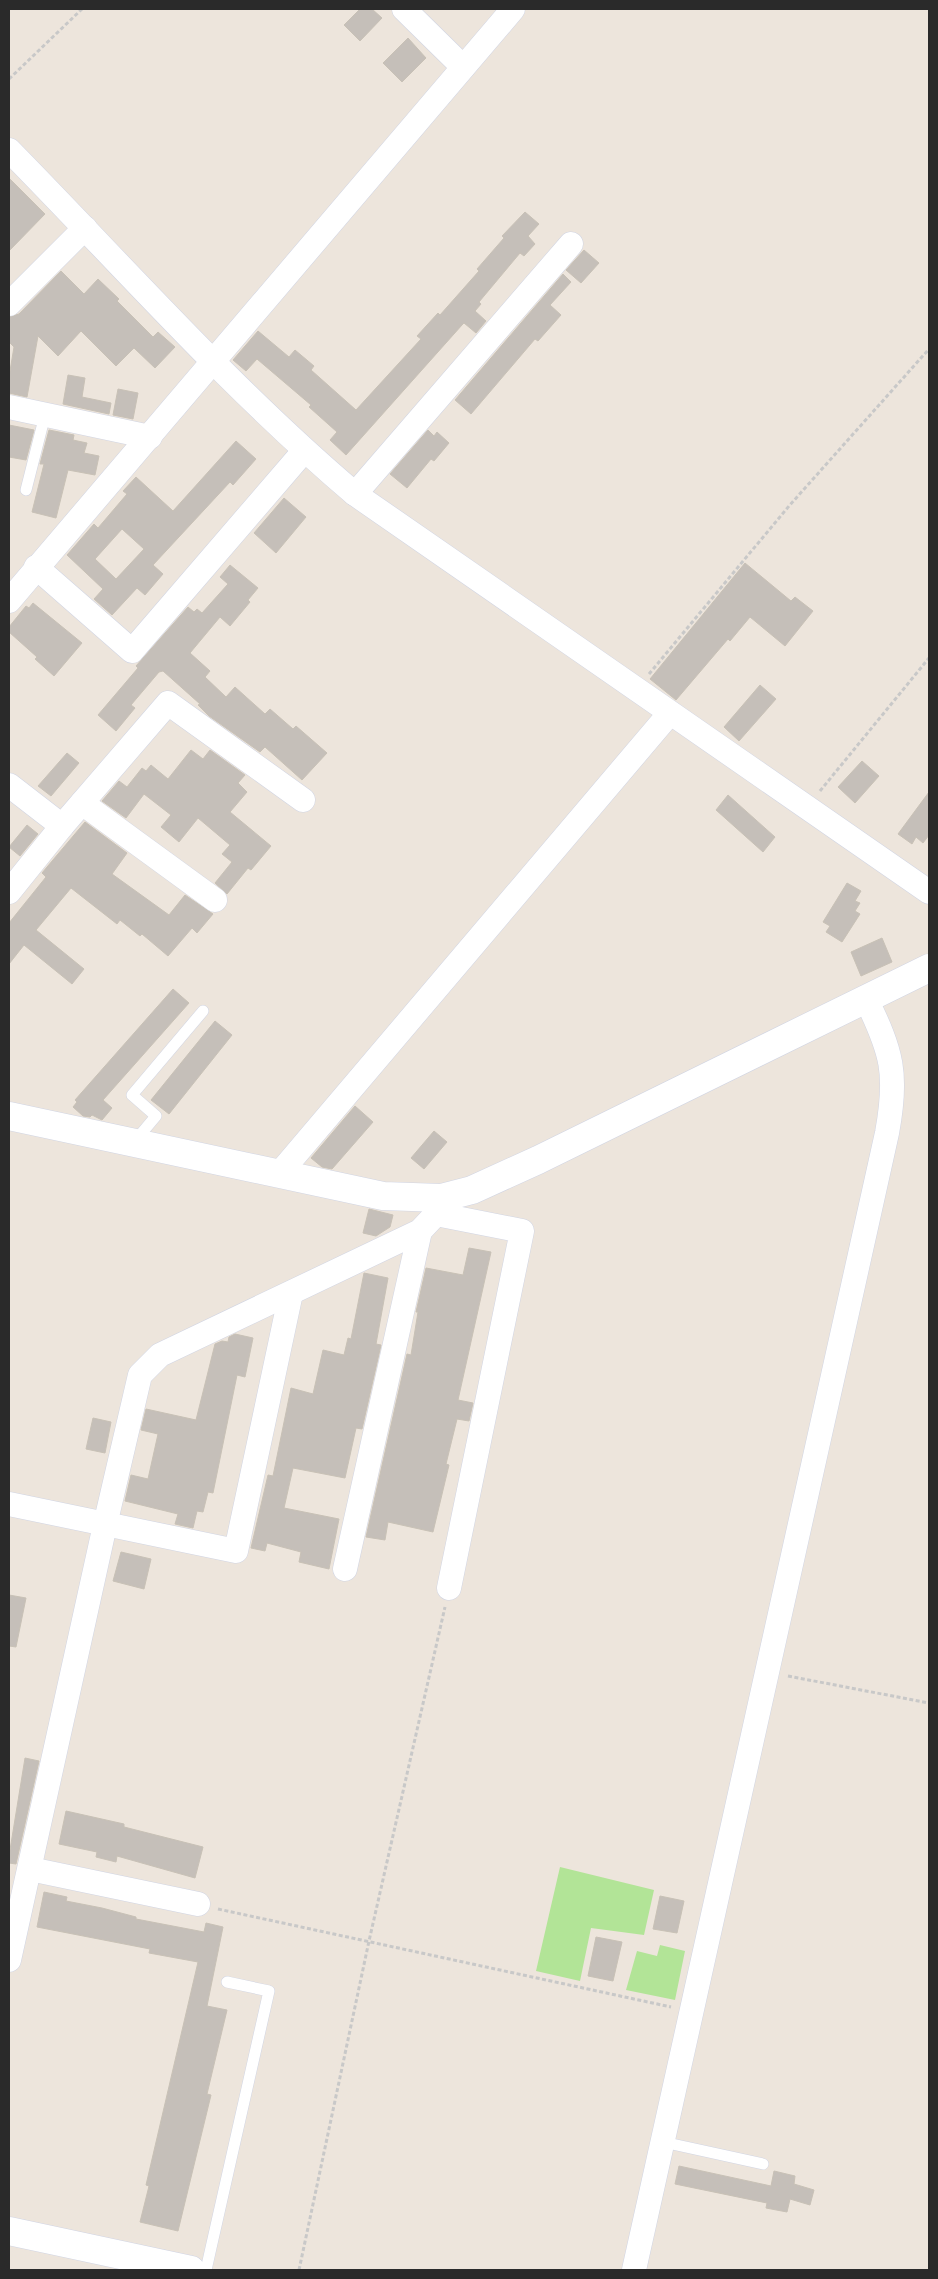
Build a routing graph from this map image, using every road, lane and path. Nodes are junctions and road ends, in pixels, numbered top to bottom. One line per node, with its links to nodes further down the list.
1 (82, 9): 5 (path)
2 (404, 9): 4 (street)
3 (513, 9): 4 (street)
4 (463, 67): 11 (street)
5 (9, 79)
6 (9, 150): 7 (street)
7 (85, 228): 9 (street); 11 (street)
8 (572, 244): 17 (street)
9 (9, 304)
10 (929, 349): 21 (path)
11 (212, 361): 14 (street); 15 (street)
12 (9, 408): 13 (street)
13 (45, 415): 14 (street); 16 (lane)
14 (150, 437): 18 (street)
15 (304, 451): 17 (street); 18 (street)
16 (26, 490)
17 (355, 494): 21 (street)
18 (24, 575): 19 (street)
19 (9, 601)
20 (929, 658): 26 (path)
21 (637, 689): 22 (street)
22 (670, 713): 26 (street); 36 (street)
23 (9, 785): 27 (street)
24 (303, 800): 25 (street)
25 (82, 803): 27 (street); 30 (street)
26 (807, 807): 29 (street)
27 (62, 826): 28 (street)
28 (9, 892)
29 (929, 892)
30 (215, 900)
31 (929, 968): 32 (street)
32 (866, 999): 37 (street); 44 (street)
33 (203, 1011): 35 (lane)
34 (9, 1116): 35 (street)
35 (134, 1143): 36 (street)
36 (279, 1174): 37 (street)
37 (438, 1206): 38 (street); 43 (street)
38 (420, 1231): 39 (street); 42 (street)
39 (291, 1293): 41 (street); 41 (street)
40 (9, 1504): 41 (street)
41 (105, 1525): 46 (street)
42 (345, 1569)
43 (449, 1588): 49 (path)
44 (769, 1672): 45 (path); 52 (street)
45 (929, 1704)
46 (30, 1869): 47 (street); 48 (street)
47 (198, 1904): 49 (path)
48 (13, 1923): 50 (street)
49 (369, 1941): 52 (path); 57 (path)
50 (9, 1960)
51 (227, 1982): 56 (lane)
52 (692, 2011): 53 (street)
53 (663, 2142): 54 (lane); 58 (street)
54 (763, 2164)
55 (9, 2231): 56 (street)
56 (189, 2270)
57 (299, 2270)
58 (634, 2270)

